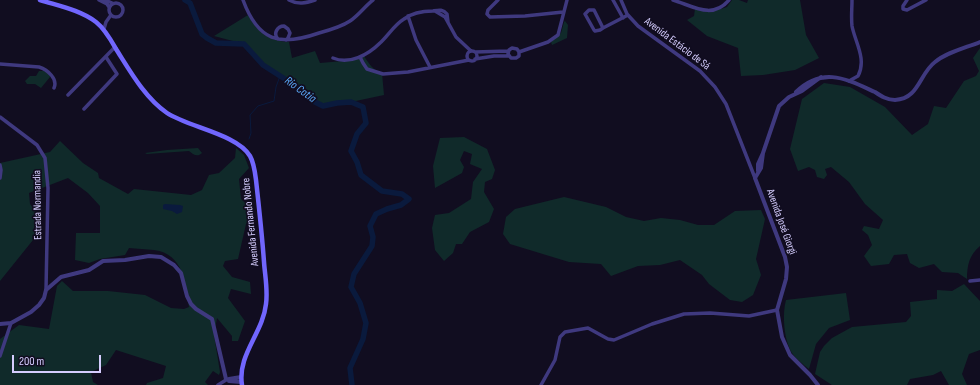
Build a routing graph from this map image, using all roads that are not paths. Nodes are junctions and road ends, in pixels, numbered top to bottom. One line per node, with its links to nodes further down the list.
1 (40, 0): 26 (main road, Avenida Fernando Nobre)
2 (99, 0): 18 (street)
3 (105, 0): 17 (street)
4 (243, 0): 29 (street)
5 (289, 0): 6 (street)
6 (315, 0)
7 (373, 0): 30 (street)
8 (498, 0): 20 (street)
9 (567, 0): 20 (street)
10 (613, 0): 24 (street)
11 (621, 0): 21 (street)
12 (673, 0): 13 (street)
13 (729, 0)
14 (852, 0): 44 (street)
15 (907, 0): 19 (street); 19 (street)
16 (926, 0): 19 (street)
17 (112, 3): 18 (street); 22 (street)
18 (109, 7): 22 (street)
19 (912, 7)
20 (563, 12): 35 (street)
21 (627, 14): 24 (street); 53 (street, Avenida Estácio de Sá)
22 (111, 15): 25 (street)
23 (408, 16): 33 (street); 37 (street); 43 (street)
24 (624, 18): 27 (street)
25 (106, 22): 26 (street); 28 (street)
26 (98, 23): 28 (main road, Avenida Fernando Nobre)
27 (603, 28): 27 (street)
28 (104, 29): 32 (main road, Avenida Fernando Nobre)
29 (279, 40): 30 (street); 30 (street)
30 (284, 41)
31 (980, 42): 46 (street, Avenida José Giorgi)
32 (115, 47): 38 (street); 62 (main road, Avenida Fernando Nobre)
33 (470, 51): 34 (street); 41 (street)
34 (475, 52): 36 (street); 40 (street)
35 (519, 52): 36 (street); 36 (street)
36 (508, 54): 40 (street)
37 (360, 56): 39 (street); 43 (street)
38 (106, 57): 48 (street); 49 (street)
39 (333, 58)
40 (475, 59): 41 (street)
41 (469, 60): 43 (street)
42 (0, 64): 47 (street)
43 (430, 67)
44 (858, 76): 45 (street); 46 (street)
45 (849, 81): 46 (street, Avenida José Giorgi); 53 (street, Avenida José Giorgi)
46 (857, 84)
47 (54, 88)
48 (68, 95)
49 (84, 109)
50 (0, 117): 56 (street, Estrada Normandia)
51 (0, 165): 52 (street)
52 (0, 178)
53 (755, 178): 57 (street, Avenida José Giorgi)
54 (980, 280): 55 (street)
55 (970, 281)
56 (46, 290): 58 (street, Estrada Normandia); 61 (street, Estrada Normandia)
57 (777, 310): 64 (street); 65 (street, Avenida José Giorgi)
58 (11, 323): 59 (street, Estrada Normandia); 60 (street)
59 (0, 324)
60 (0, 356)
61 (227, 381): 62 (street); 63 (street)
62 (241, 382)
63 (218, 385)
64 (541, 385)
65 (818, 385)

